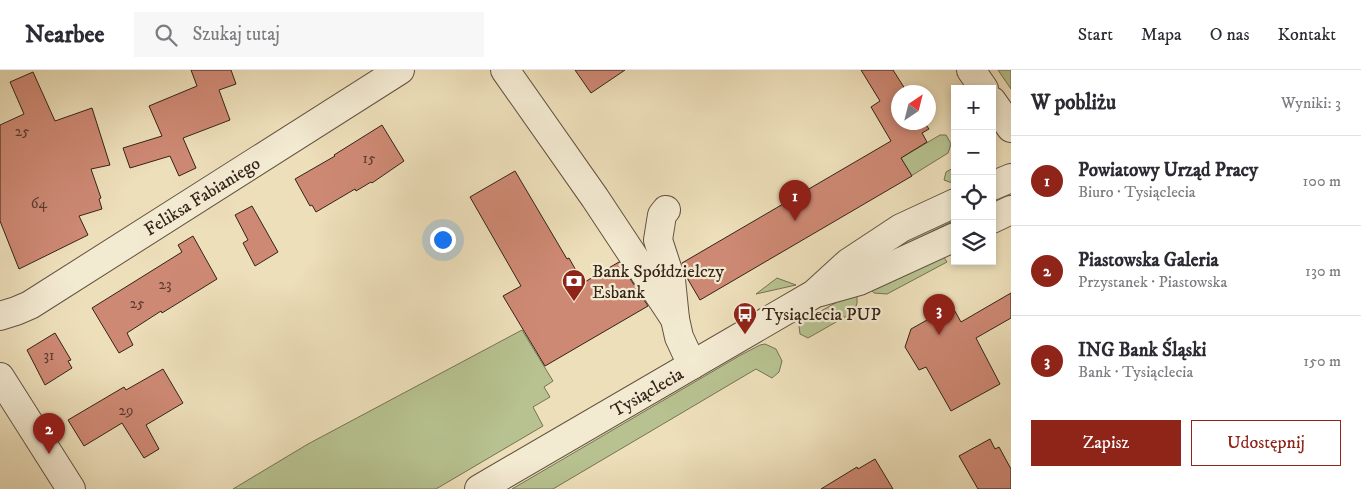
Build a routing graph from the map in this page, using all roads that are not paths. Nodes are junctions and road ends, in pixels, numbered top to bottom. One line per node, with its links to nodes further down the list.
1 (400, 70): 15 (street, Feliksa Fabianiego)
2 (504, 70): 16 (street)
3 (971, 70): 4 (street)
4 (981, 85)
5 (996, 107): 6 (street)
6 (1011, 128)
7 (1011, 178): 8 (street)
8 (996, 184)
9 (951, 205): 14 (street, Tysiąclecia)
10 (666, 210): 16 (street)
11 (1011, 210): 12 (street)
12 (996, 217)
13 (951, 239): 14 (street, Tysiąclecia)
14 (814, 294): 17 (street, Tysiąclecia)
15 (0, 316)
16 (674, 319): 17 (street)
17 (692, 365): 20 (street, Tysiąclecia)
18 (0, 377): 19 (street)
19 (71, 489)
20 (479, 489)

